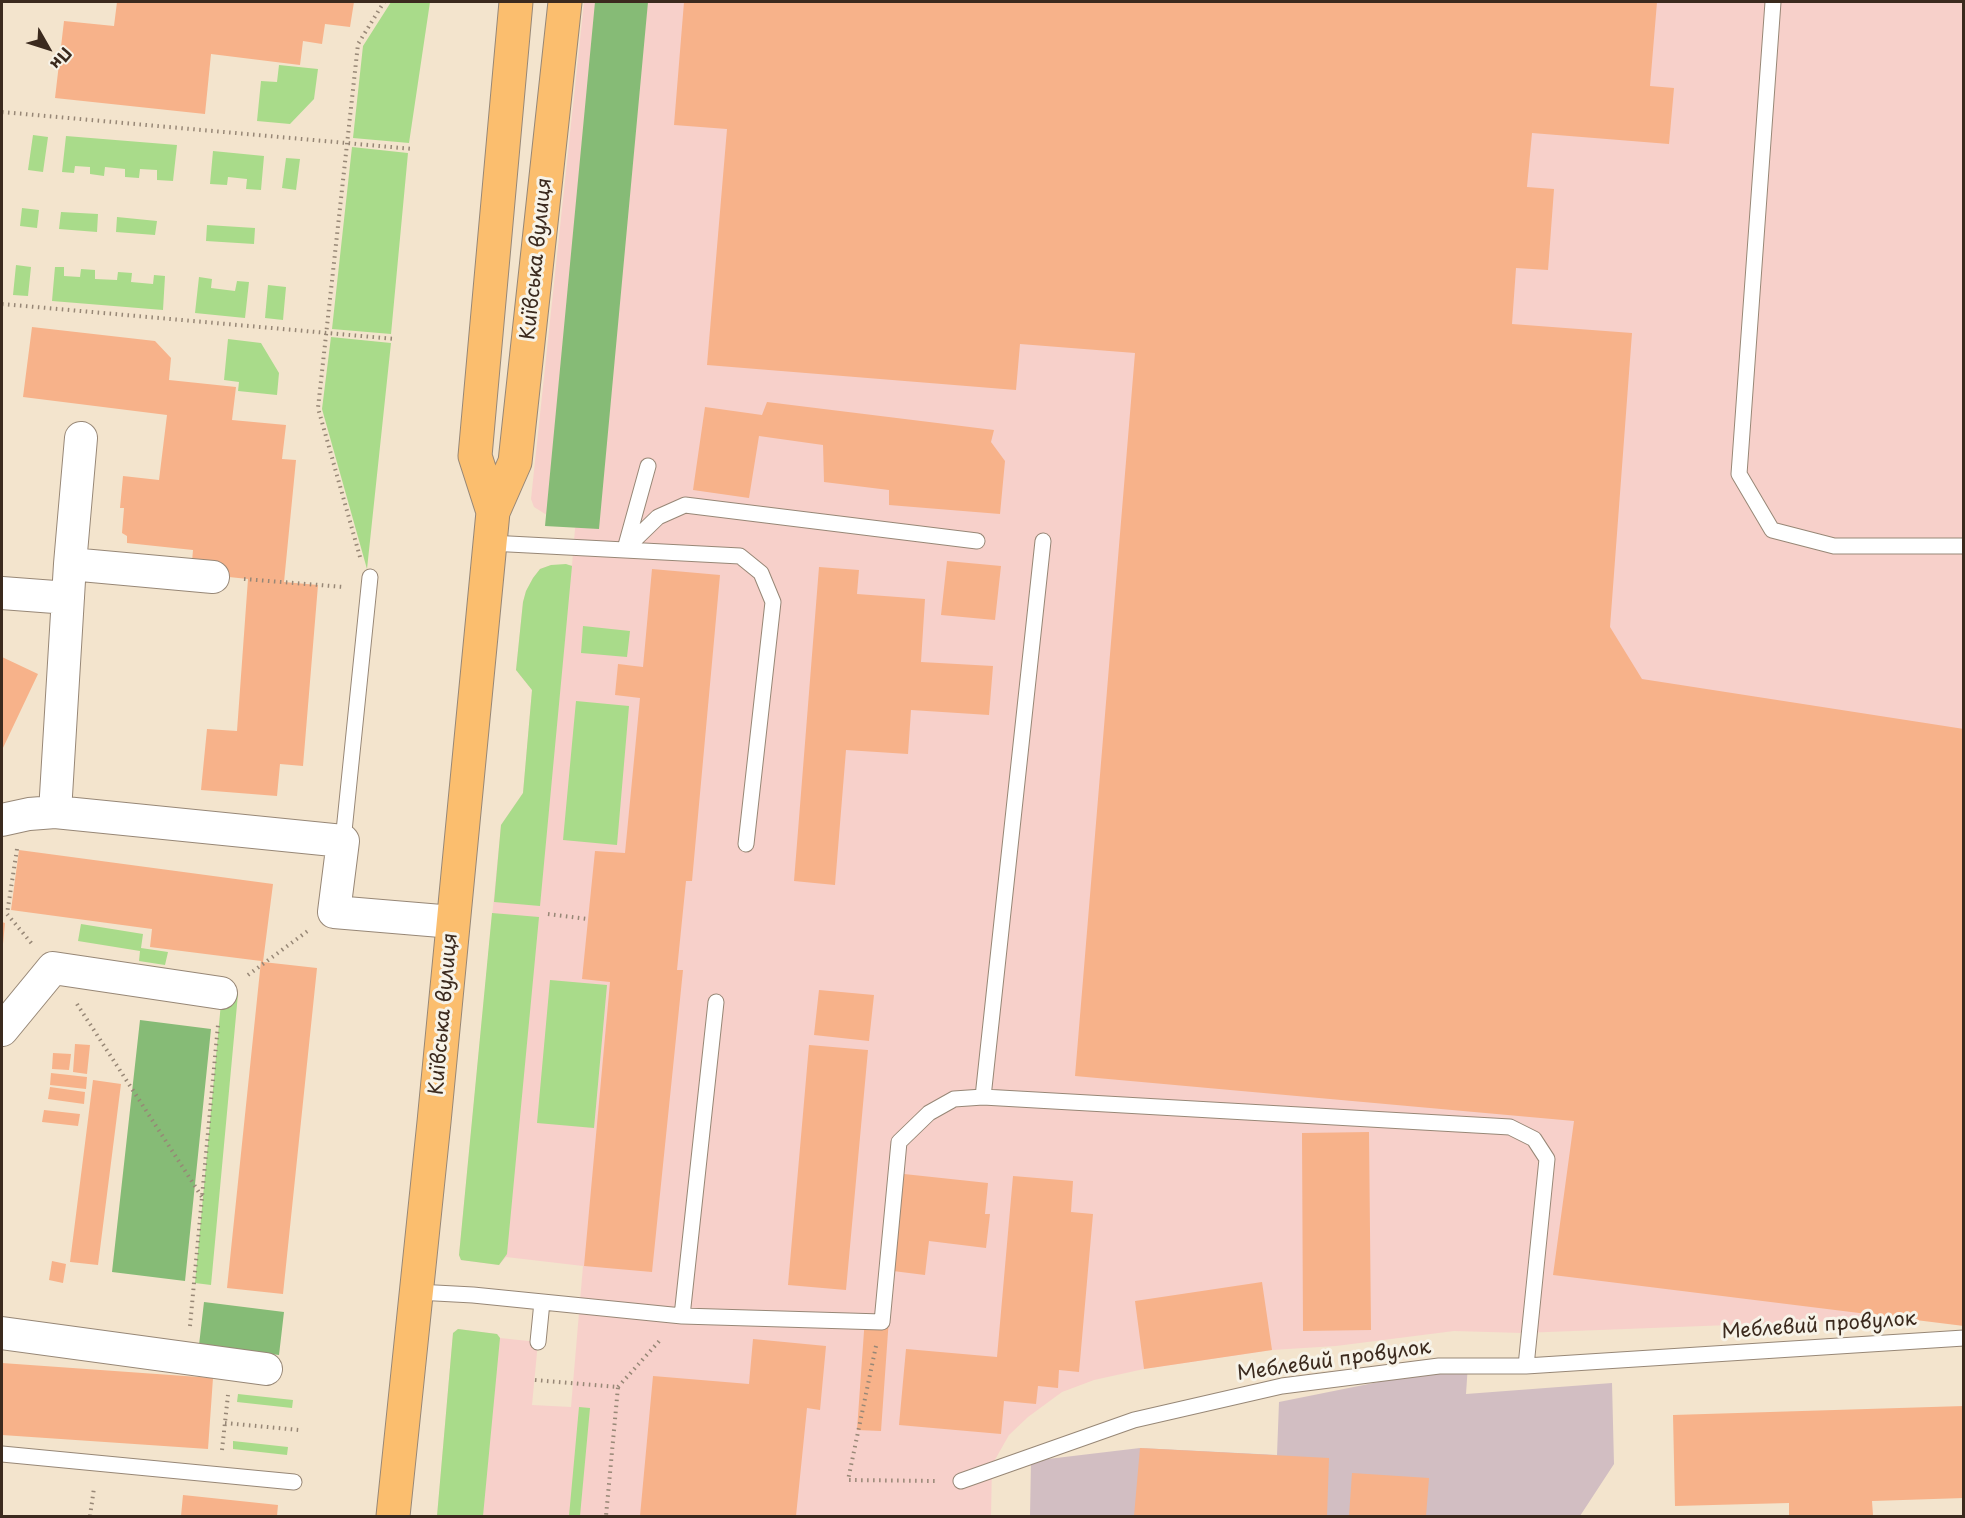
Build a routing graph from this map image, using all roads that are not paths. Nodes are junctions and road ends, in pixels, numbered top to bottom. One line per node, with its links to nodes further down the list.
1 (516, 2): 6 (main road, Київська вулиця)
2 (565, 2): 6 (main road, Київська вулиця)
3 (1773, 2): 9 (lane)
4 (81, 438): 11 (street)
5 (648, 466): 10 (lane)
6 (492, 528): 10 (lane); 20 (main road, Київська вулиця)
7 (977, 541): 10 (lane)
8 (1043, 541): 24 (lane)
9 (1964, 546)
10 (625, 549): 19 (lane)
11 (70, 564): 12 (street); 15 (street)
12 (213, 577)
13 (370, 583): 18 (lane)
14 (2, 593): 15 (street)
15 (68, 598): 16 (street)
16 (55, 812): 17 (street); 18 (street)
17 (12, 818)
18 (343, 841): 20 (street)
19 (746, 844)
20 (453, 922): 25 (main road, Київська вулиця)
21 (221, 993): 23 (street)
22 (716, 1002): 27 (lane)
23 (2, 1030)
24 (983, 1097): 27 (lane); 31 (lane)
25 (417, 1292): 26 (lane); 36 (main road, Київська вулиця)
26 (542, 1302): 27 (lane); 30 (lane)
27 (682, 1316)
28 (2, 1333): 32 (street)
29 (1964, 1338): 31 (lane, Меблевий провулок)
30 (538, 1342)
31 (1526, 1366): 34 (lane, Меблевий провулок)
32 (266, 1369)
33 (2, 1454): 35 (lane)
34 (961, 1481)
35 (294, 1482)
36 (393, 1516)

